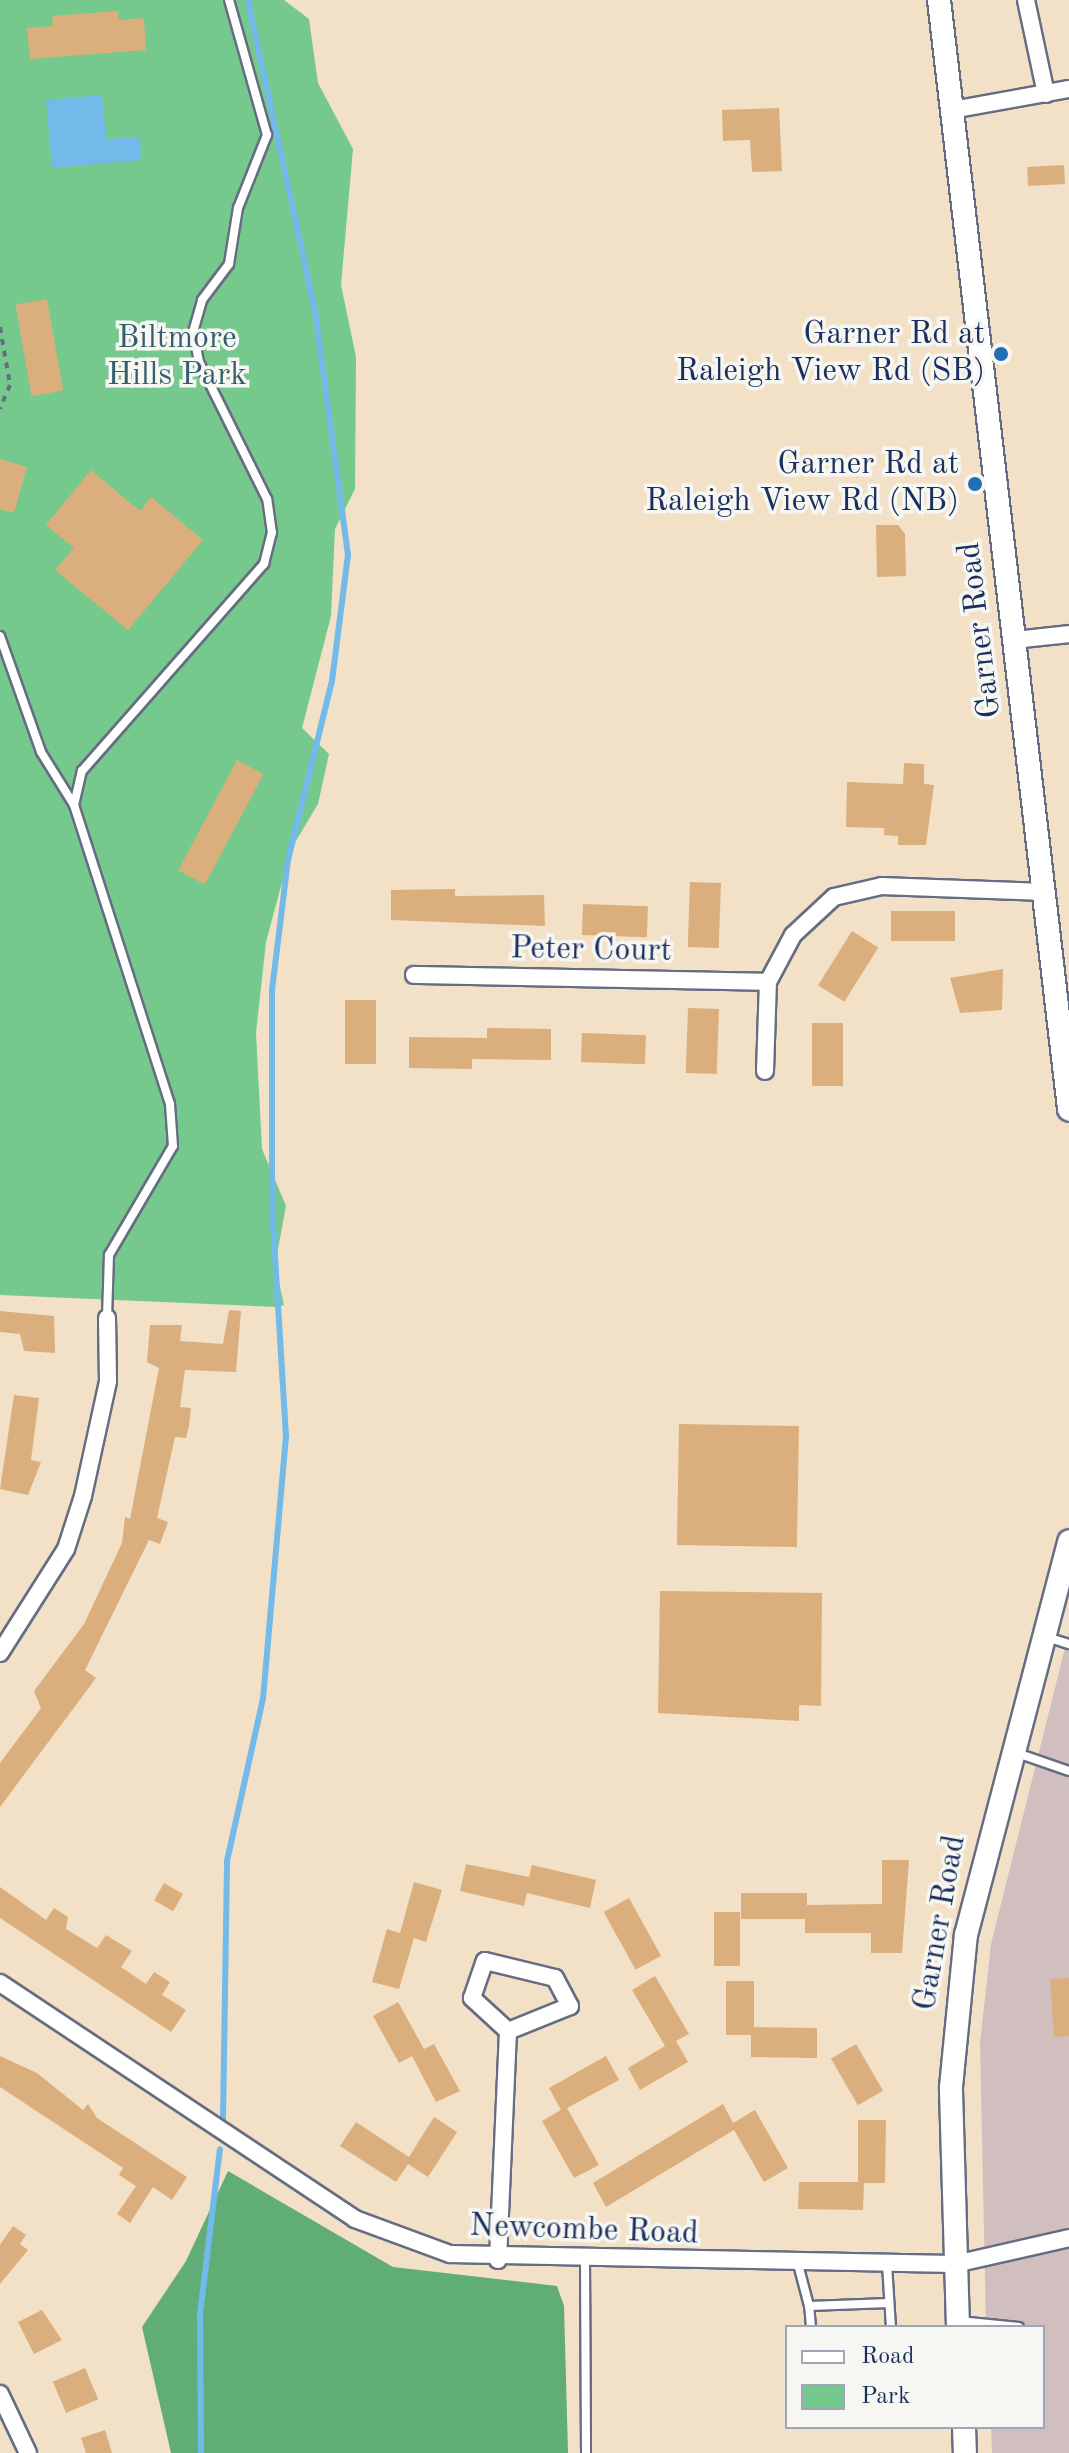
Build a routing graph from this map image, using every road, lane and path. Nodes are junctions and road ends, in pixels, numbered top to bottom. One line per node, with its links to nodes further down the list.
1 (229, 0): 12 (lane)
2 (939, 0): 6 (main road, Garner Road)
3 (1026, 0): 5 (street)
4 (1069, 89): 5 (street)
5 (1046, 94): 6 (street)
6 (952, 110): 11 (main road, Garner Road)
7 (0, 327): 8 (path)
8 (0, 409)
9 (1069, 634): 11 (street)
10 (0, 636): 12 (lane)
11 (1014, 640): 13 (main road, Garner Road)
12 (74, 805): 18 (lane)
13 (1044, 892): 15 (street); 17 (main road, Garner Road)
14 (414, 975): 15 (street, Peter Court)
15 (768, 982): 16 (street)
16 (765, 1071)
17 (1069, 1109)
18 (107, 1318): 23 (street)
19 (1069, 1541): 20 (main road, Garner Road)
20 (1066, 1567): 21 (main road, Garner Road)
21 (1044, 1636): 22 (lane); 24 (main road, Garner Road)
22 (1069, 1644)
23 (1, 1650)
24 (1012, 1751): 25 (lane); 33 (main road, Garner Road)
25 (1069, 1771)
26 (0, 1983): 29 (street, Newcombe Road)
27 (508, 2031): 27 (street); 29 (street)
28 (1069, 2238): 33 (street, Newcombe Road)
29 (498, 2260): 30 (street, Newcombe Road)
30 (585, 2261): 31 (street, Newcombe Road); 43 (lane)
31 (798, 2264): 32 (street, Newcombe Road); 35 (lane)
32 (887, 2264): 33 (street, Newcombe Road); 34 (lane)
33 (955, 2264): 36 (main road, Garner Road)
34 (889, 2303): 35 (lane); 38 (lane)
35 (809, 2306): 37 (lane)
36 (958, 2324): 39 (lane)
37 (811, 2325)
38 (891, 2325)
39 (978, 2325)
40 (0, 2394): 42 (street)
41 (964, 2429): 44 (main road)
42 (28, 2453)
43 (586, 2453)
44 (965, 2453)

